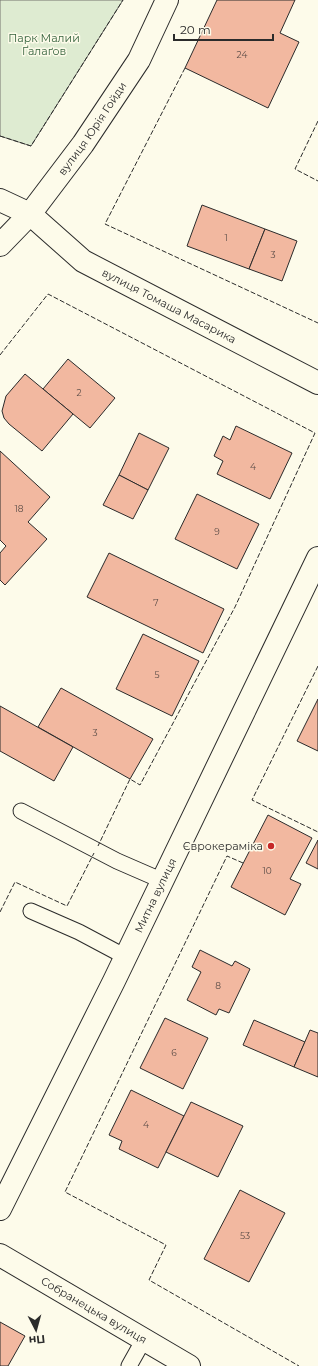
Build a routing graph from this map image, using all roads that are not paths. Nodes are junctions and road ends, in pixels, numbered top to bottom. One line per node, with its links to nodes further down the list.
1 (167, 0): 3 (main road, вулиця Юрія Гойди)
2 (0, 200): 3 (main road, вулиця Томаша Масарика)
3 (30, 214): 4 (main road, вулиця Юрія Гойди); 5 (main road, вулиця Томаша Масарика)
4 (0, 245)
5 (318, 383)
6 (318, 558): 8 (main road, Митна вулиця)
7 (21, 812): 8 (lane)
8 (163, 881): 10 (main road, Митна вулиця)
9 (31, 911): 10 (lane)
10 (126, 957): 11 (main road, Митна вулиця)
11 (0, 1209)
12 (0, 1255): 13 (main road, Собранецька вулиця)
13 (143, 1341): 14 (lane); 15 (main road, Собранецька вулиця)
14 (129, 1366)
15 (188, 1366)

